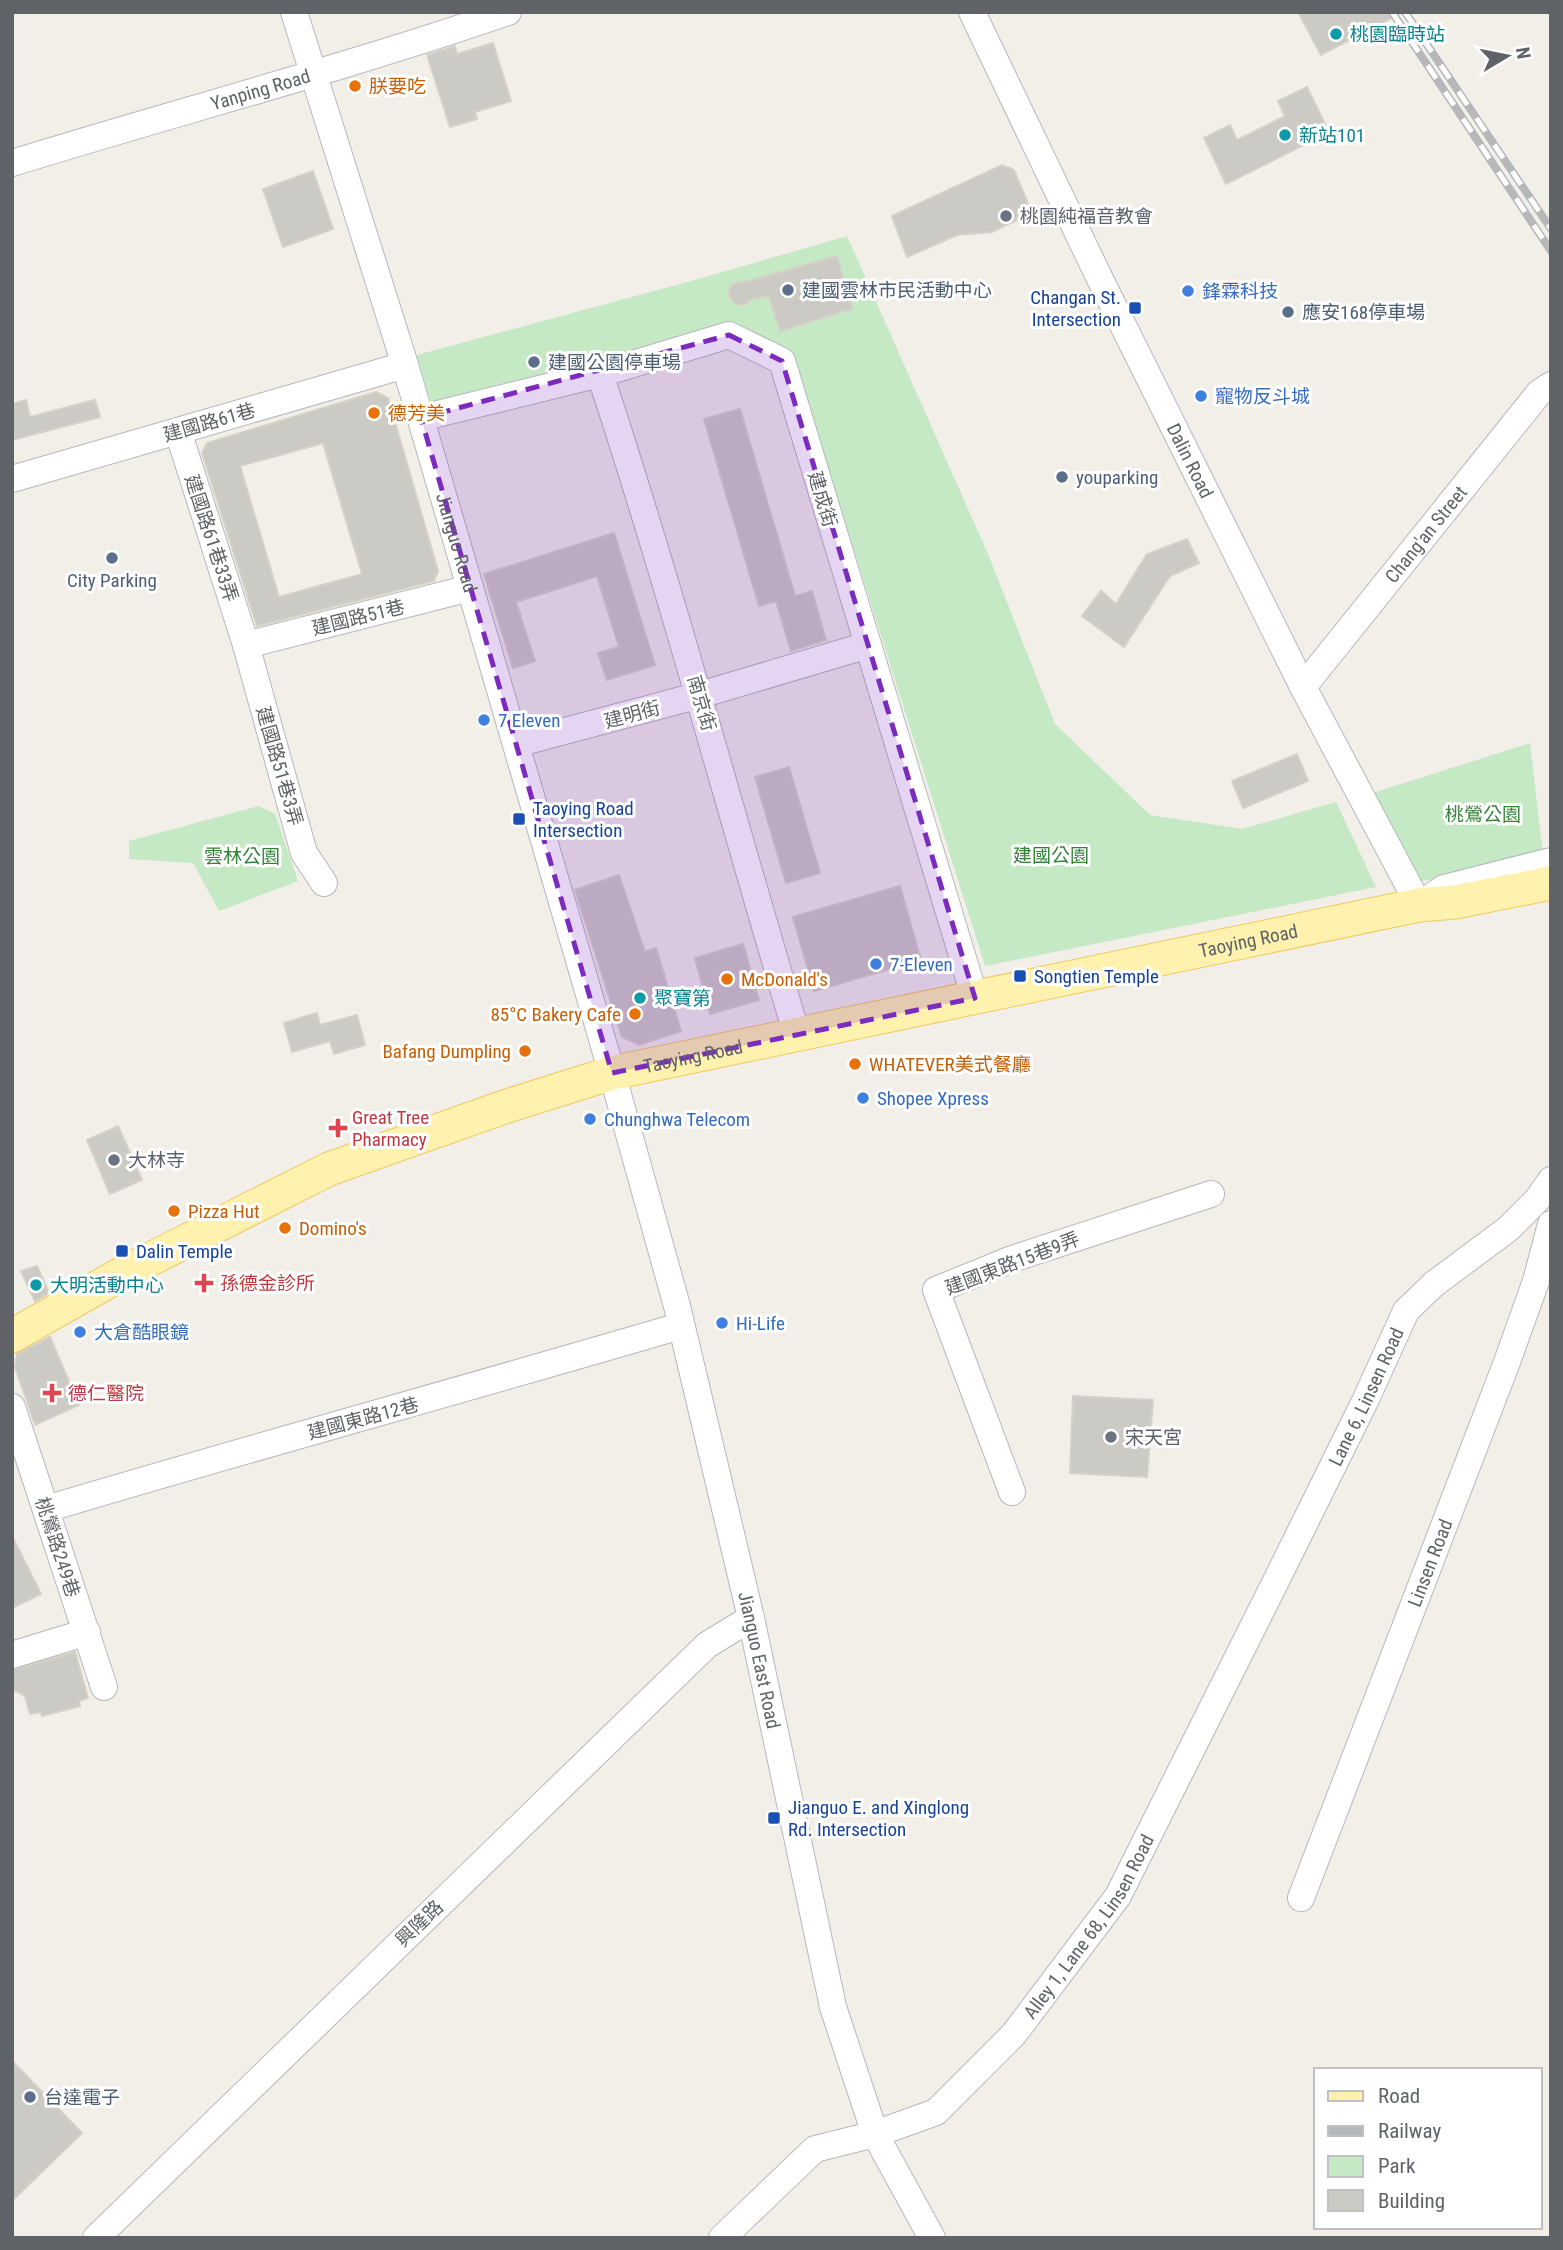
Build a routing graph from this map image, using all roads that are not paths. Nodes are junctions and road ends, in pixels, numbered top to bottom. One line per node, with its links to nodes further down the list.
1 (294, 12): 4 (street, Jianguo Road)
2 (972, 12): 15 (street, Dalin Road)
3 (491, 15): 4 (street, Yanping Road)
4 (313, 75): 5 (street, Yanping Road); 6 (street, Jianguo Road)
5 (12, 163)
6 (405, 365): 9 (street, Jianguo Road); 10 (street, 建國路61巷)
7 (600, 374): 9 (street, 建成街); 14 (street, 建成街); 16 (street, 南京街)
8 (1551, 385): 15 (street, Chang'an Street)
9 (421, 418): 12 (street, Jianguo Road)
10 (178, 431): 11 (street, 建國路61巷); 13 (street, 建國路61巷33弄)
11 (12, 479)
12 (470, 588): 13 (street, 建國路51巷); 17 (street, Jianguo Road)
13 (246, 645): 19 (street, 建國路51巷3弄)
14 (868, 645): 16 (street, 建明街); 23 (street, 建成街)
15 (1303, 687): 22 (street, Dalin Road)
16 (700, 695): 17 (street, 建明街); 24 (street, 南京街)
17 (516, 744): 25 (street, Jianguo Road)
18 (1551, 862): 22 (street, Taoying Road)
19 (324, 883)
20 (1551, 883): 22 (main road, Taoying Road)
21 (1551, 898): 22 (street, Taoying Road)
22 (1419, 905): 23 (main road, Taoying Road)
23 (975, 998): 24 (main road, Taoying Road)
24 (797, 1035): 25 (main road, Taoying Road)
25 (612, 1073): 29 (street, Jianguo East Road); 30 (main road, Taoying Road)
26 (1551, 1180): 37 (street, Lane 6, Linsen Road)
27 (1211, 1194): 32 (street, 建國東路15巷9弄)
28 (1551, 1224): 39 (street, Linsen Road)
29 (680, 1326): 33 (street, 建國東路12巷); 34 (street, Jianguo East Road)
30 (12, 1336)
31 (12, 1407): 33 (street, 桃鶯路249巷)
32 (1012, 1492)
33 (46, 1509): 35 (street, 桃鶯路249巷)
34 (751, 1618): 40 (street, Jianguo East Road); 41 (street, 興隆路)
35 (86, 1632): 36 (street); 38 (street, 桃鶯路249巷)
36 (12, 1655)
37 (1237, 1658): 40 (street, Alley 1, Lane 68, Linsen Road)
38 (104, 1687)
39 (1301, 1898)
40 (875, 2134): 42 (street, Alley 1, Lane 68, Linsen Road); 43 (street, Jianguo East Road)
41 (96, 2238)
42 (722, 2238)
43 (932, 2238)

